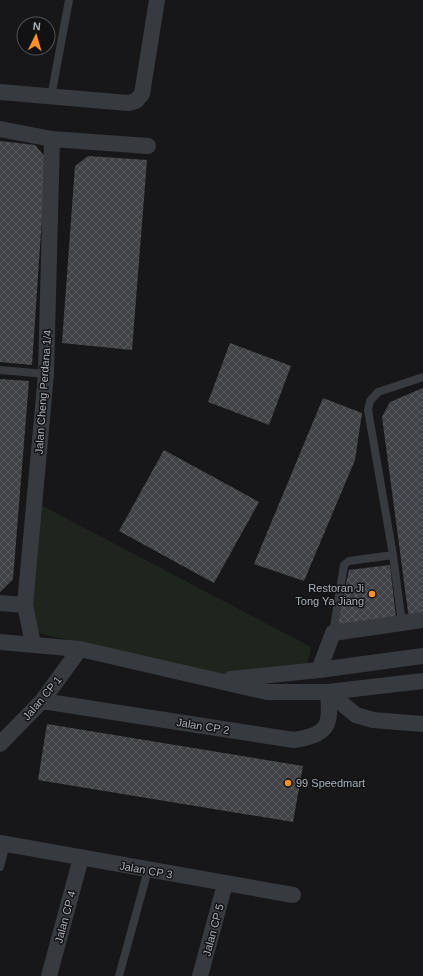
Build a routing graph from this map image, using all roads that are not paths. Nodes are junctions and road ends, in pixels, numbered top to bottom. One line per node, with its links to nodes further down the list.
1 (69, 0): 4 (lane)
2 (157, 0): 4 (street)
3 (0, 92): 4 (street)
4 (51, 97)
5 (0, 129): 6 (street)
6 (52, 138): 7 (street); 9 (street, Jalan Cheng Perdana 1/4)
7 (148, 146)
8 (0, 370): 9 (lane)
9 (46, 374): 13 (street, Jalan Cheng Perdana 1/4)
10 (423, 377): 11 (lane)
11 (393, 555): 15 (lane); 16 (lane)
12 (0, 603): 13 (street)
13 (25, 605): 18 (street, Jalan Cheng Perdana 1/4)
14 (423, 620): 15 (street)
15 (402, 623): 16 (street)
16 (333, 633): 21 (street)
17 (0, 642): 18 (street)
18 (33, 644): 19 (street)
19 (80, 649): 22 (street); 25 (street, Jalan CP 1)
20 (423, 656): 21 (street)
21 (319, 670): 22 (street)
22 (217, 680): 24 (street)
23 (423, 681): 24 (street)
24 (328, 692): 25 (street, Jalan CP 2); 26 (street)
25 (42, 701): 27 (street, Jalan CP 1)
26 (418, 724)
27 (0, 744)
28 (3, 844): 29 (street, Jalan CP 3); 30 (lane)
29 (81, 858): 31 (street, Jalan CP 3); 34 (street, Jalan CP 4)
30 (0, 867)
31 (148, 870): 32 (street, Jalan CP 3); 35 (lane)
32 (225, 884): 33 (street, Jalan CP 3); 36 (street, Jalan CP 5)
33 (293, 895)
34 (49, 976)
35 (119, 976)
36 (200, 976)

